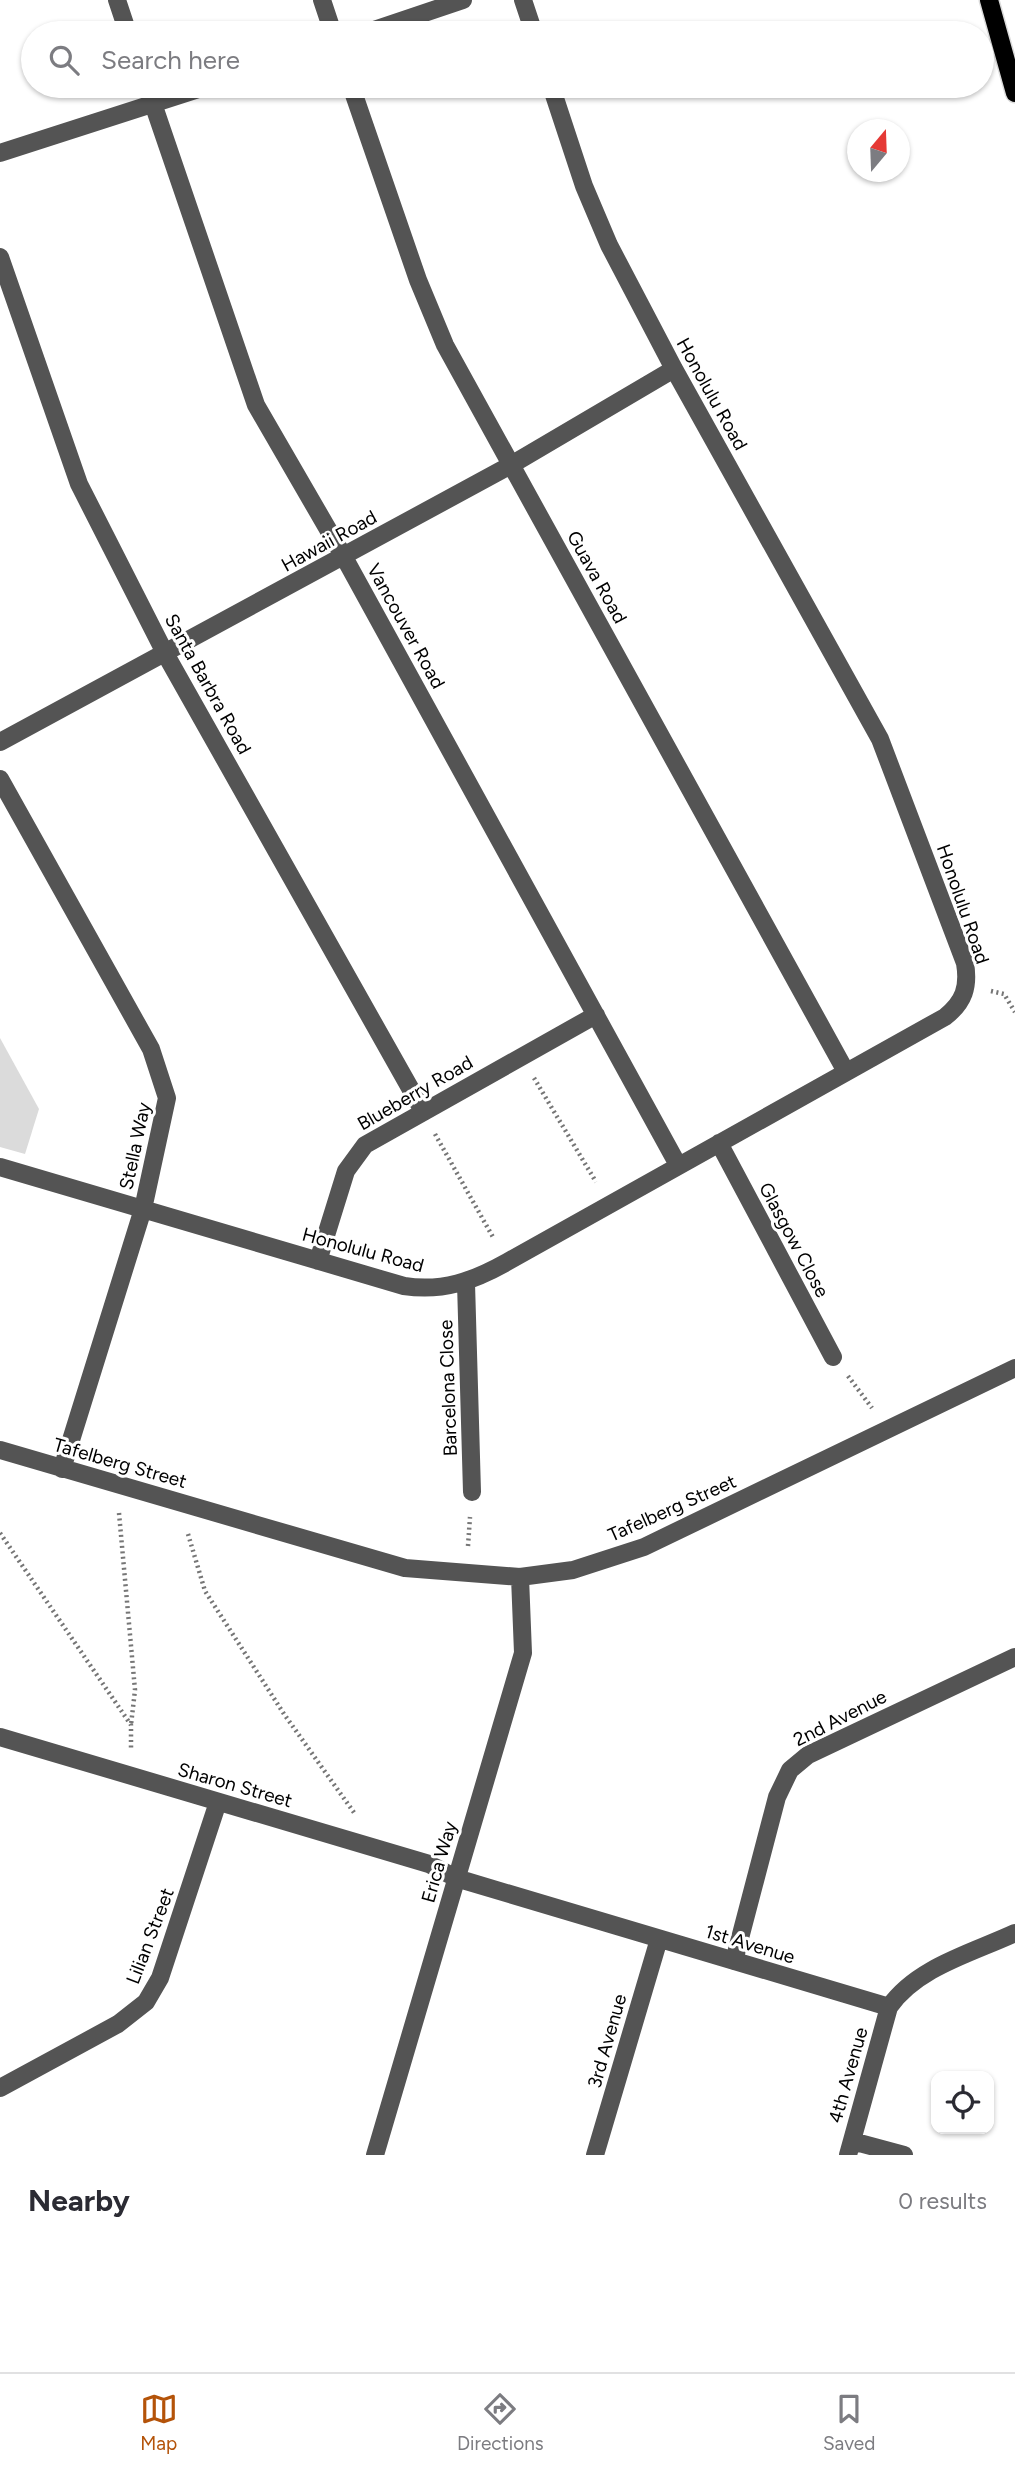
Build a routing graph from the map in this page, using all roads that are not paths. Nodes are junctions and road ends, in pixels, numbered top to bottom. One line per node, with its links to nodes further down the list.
1 (117, 0): 6 (street)
2 (322, 0): 7 (street)
3 (463, 0): 8 (street)
4 (523, 0): 9 (street)
5 (989, 0): 10 (main road)
6 (124, 21)
7 (329, 21)
8 (401, 21)
9 (530, 21)
10 (1015, 93)
11 (151, 98): 15 (street, Vancouver Road)
12 (171, 98): 15 (street)
13 (355, 98): 19 (street, Guava Road)
14 (555, 98): 18 (street, Honolulu Road)
15 (153, 104): 16 (street); 20 (street, Vancouver Road)
16 (0, 153)
17 (0, 257): 21 (street, Santa Barbra Road)
18 (674, 369): 19 (street, Hawaii Road); 25 (street, Honolulu Road)
19 (511, 465): 20 (street, Hawaii Road); 25 (street, Guava Road)
20 (344, 557): 21 (street, Hawaii Road); 24 (street, Vancouver Road)
21 (166, 655): 22 (street, Hawaii Road); 26 (street, Santa Barbra Road)
22 (0, 742)
23 (0, 779): 30 (street, Stella Way)
24 (596, 1015): 26 (street, Blueberry Road); 28 (street, Vancouver Road)
25 (845, 1070): 27 (street, Honolulu Road)
26 (423, 1111): 31 (street, Blueberry Road)
27 (719, 1143): 28 (street, Honolulu Road); 33 (street, Glasgow Close)
28 (678, 1165): 32 (street, Honolulu Road)
29 (0, 1167): 30 (street, Honolulu Road)
30 (143, 1209): 31 (street, Honolulu Road); 36 (street, Stella Way)
31 (318, 1261): 32 (street, Honolulu Road)
32 (466, 1283): 37 (street, Barcelona Close)
33 (833, 1357)
34 (1015, 1368): 38 (street, Tafelberg Street)
35 (0, 1451): 36 (street, Tafelberg Street)
36 (62, 1469): 38 (street, Tafelberg Street)
37 (472, 1492)
38 (520, 1577): 42 (street, Erica Way)
39 (1015, 1657): 45 (street, 2nd Avenue)
40 (0, 1737): 41 (street, Sharon Street)
41 (218, 1802): 42 (street, Sharon Street); 47 (street, Lilian Street)
42 (456, 1878): 44 (street, 1st Avenue); 49 (street, Erica Way)
43 (1015, 1933): 46 (street)
44 (659, 1939): 45 (street, 1st Avenue); 50 (street, 3rd Avenue)
45 (734, 1961): 46 (street, 1st Avenue)
46 (888, 2007): 48 (street, 4th Avenue)
47 (0, 2088)
48 (850, 2148): 51 (street)
49 (375, 2155)
50 (595, 2155)
51 (904, 2155)

